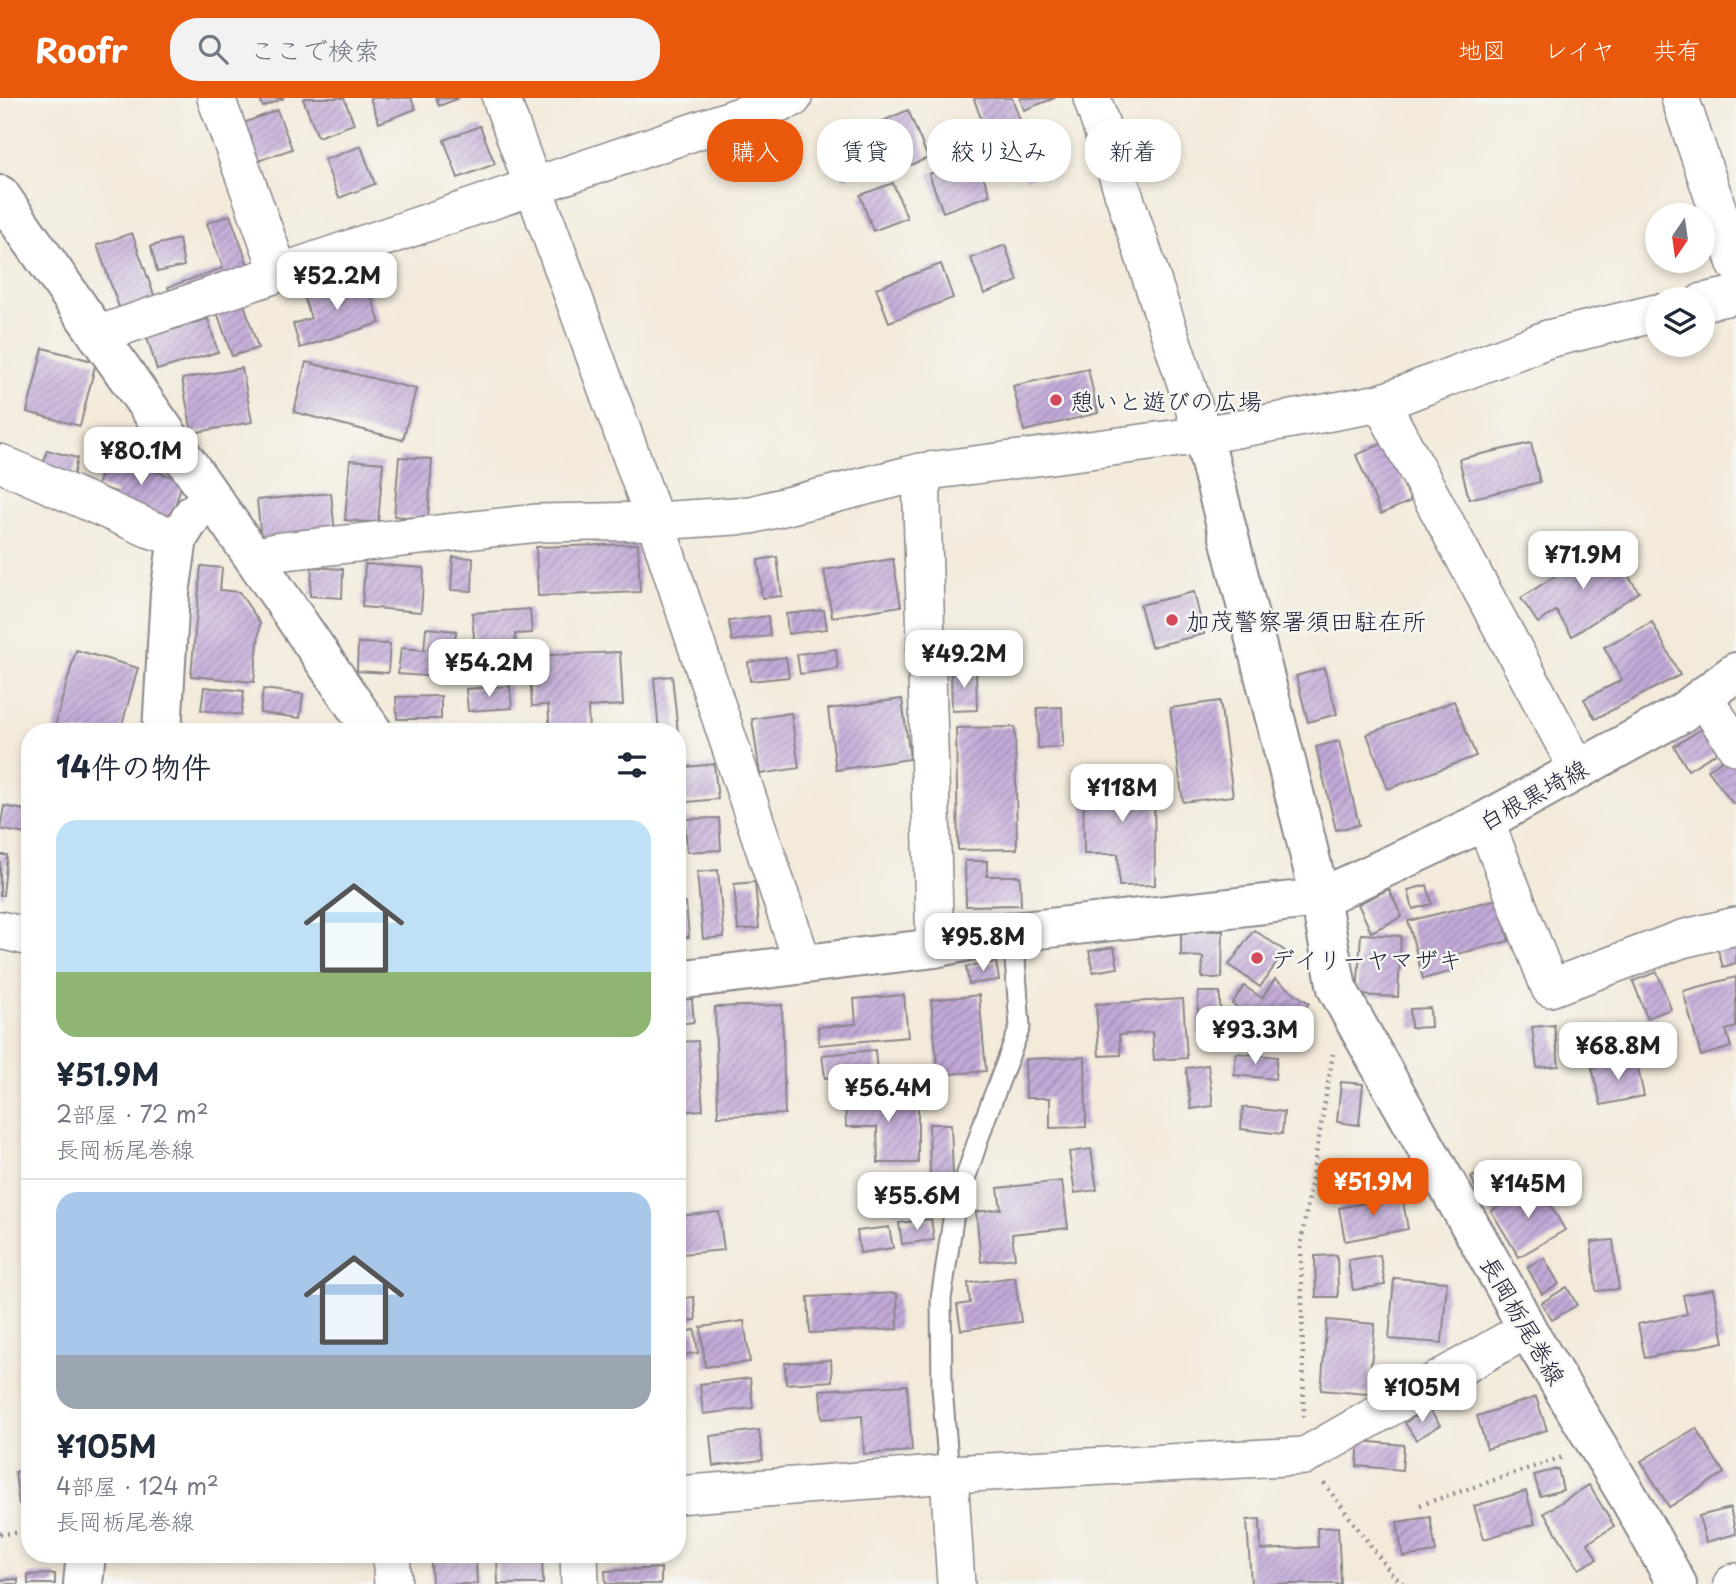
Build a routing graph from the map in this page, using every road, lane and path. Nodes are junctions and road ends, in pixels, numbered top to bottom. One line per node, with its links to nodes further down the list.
1 (216, 98): 9 (street)
2 (501, 98): 6 (street)
3 (793, 98): 6 (street)
4 (1092, 98): 15 (street)
5 (1680, 98): 8 (street)
6 (532, 188): 9 (street); 19 (street)
7 (0, 195): 13 (main road)
8 (1736, 264)
9 (278, 272): 13 (street)
10 (1736, 295): 11 (street)
11 (1715, 299)
12 (1645, 316): 14 (street)
13 (97, 335): 18 (main road)
14 (1381, 403): 15 (street); 27 (street)
15 (1203, 435): 17 (street); 29 (main road, 長岡栃尾巻線)
16 (0, 463): 20 (street)
17 (921, 472): 19 (street); 34 (street)
18 (212, 499): 20 (main road); 21 (main road)
19 (655, 521): 21 (street); 35 (street)
20 (178, 538): 24 (main road)
21 (254, 558): 25 (main road)
22 (1736, 672): 23 (main road, 白根黒埼線)
23 (1703, 696): 26 (street); 27 (main road, 白根黒埼線)
24 (163, 723)
25 (367, 723)
26 (1736, 746)
27 (1578, 769): 28 (main road, 白根黒埼線)
28 (1485, 821): 29 (main road, 白根黒埼線); 30 (street)
29 (1320, 898): 32 (main road, 白根黒埼線); 37 (main road, 長岡栃尾巻線)
30 (1736, 926)
31 (0, 930): 33 (street)
32 (1013, 932): 34 (main road, 白根黒埼線); 41 (lane)
33 (21, 935)
34 (935, 948): 35 (main road, 白根黒埼線)
35 (803, 964): 36 (main road, 白根黒埼線)
36 (686, 979)
37 (1351, 1014): 38 (main road, 長岡栃尾巻線); 40 (path)
38 (1527, 1329): 39 (main road, 長岡栃尾巻線); 40 (street)
39 (1597, 1445): 43 (path); 54 (main road, 長岡栃尾巻線)
40 (1305, 1456): 41 (street); 53 (path)
41 (949, 1474): 42 (street); 52 (street)
42 (686, 1494)
43 (1420, 1505)
44 (21, 1533): 45 (path)
45 (0, 1534)
46 (85, 1563): 49 (main road)
47 (392, 1563): 50 (street)
48 (579, 1563): 51 (street)
49 (82, 1584)
50 (393, 1584)
51 (580, 1584)
52 (956, 1584)
53 (1403, 1584)
54 (1676, 1584)

